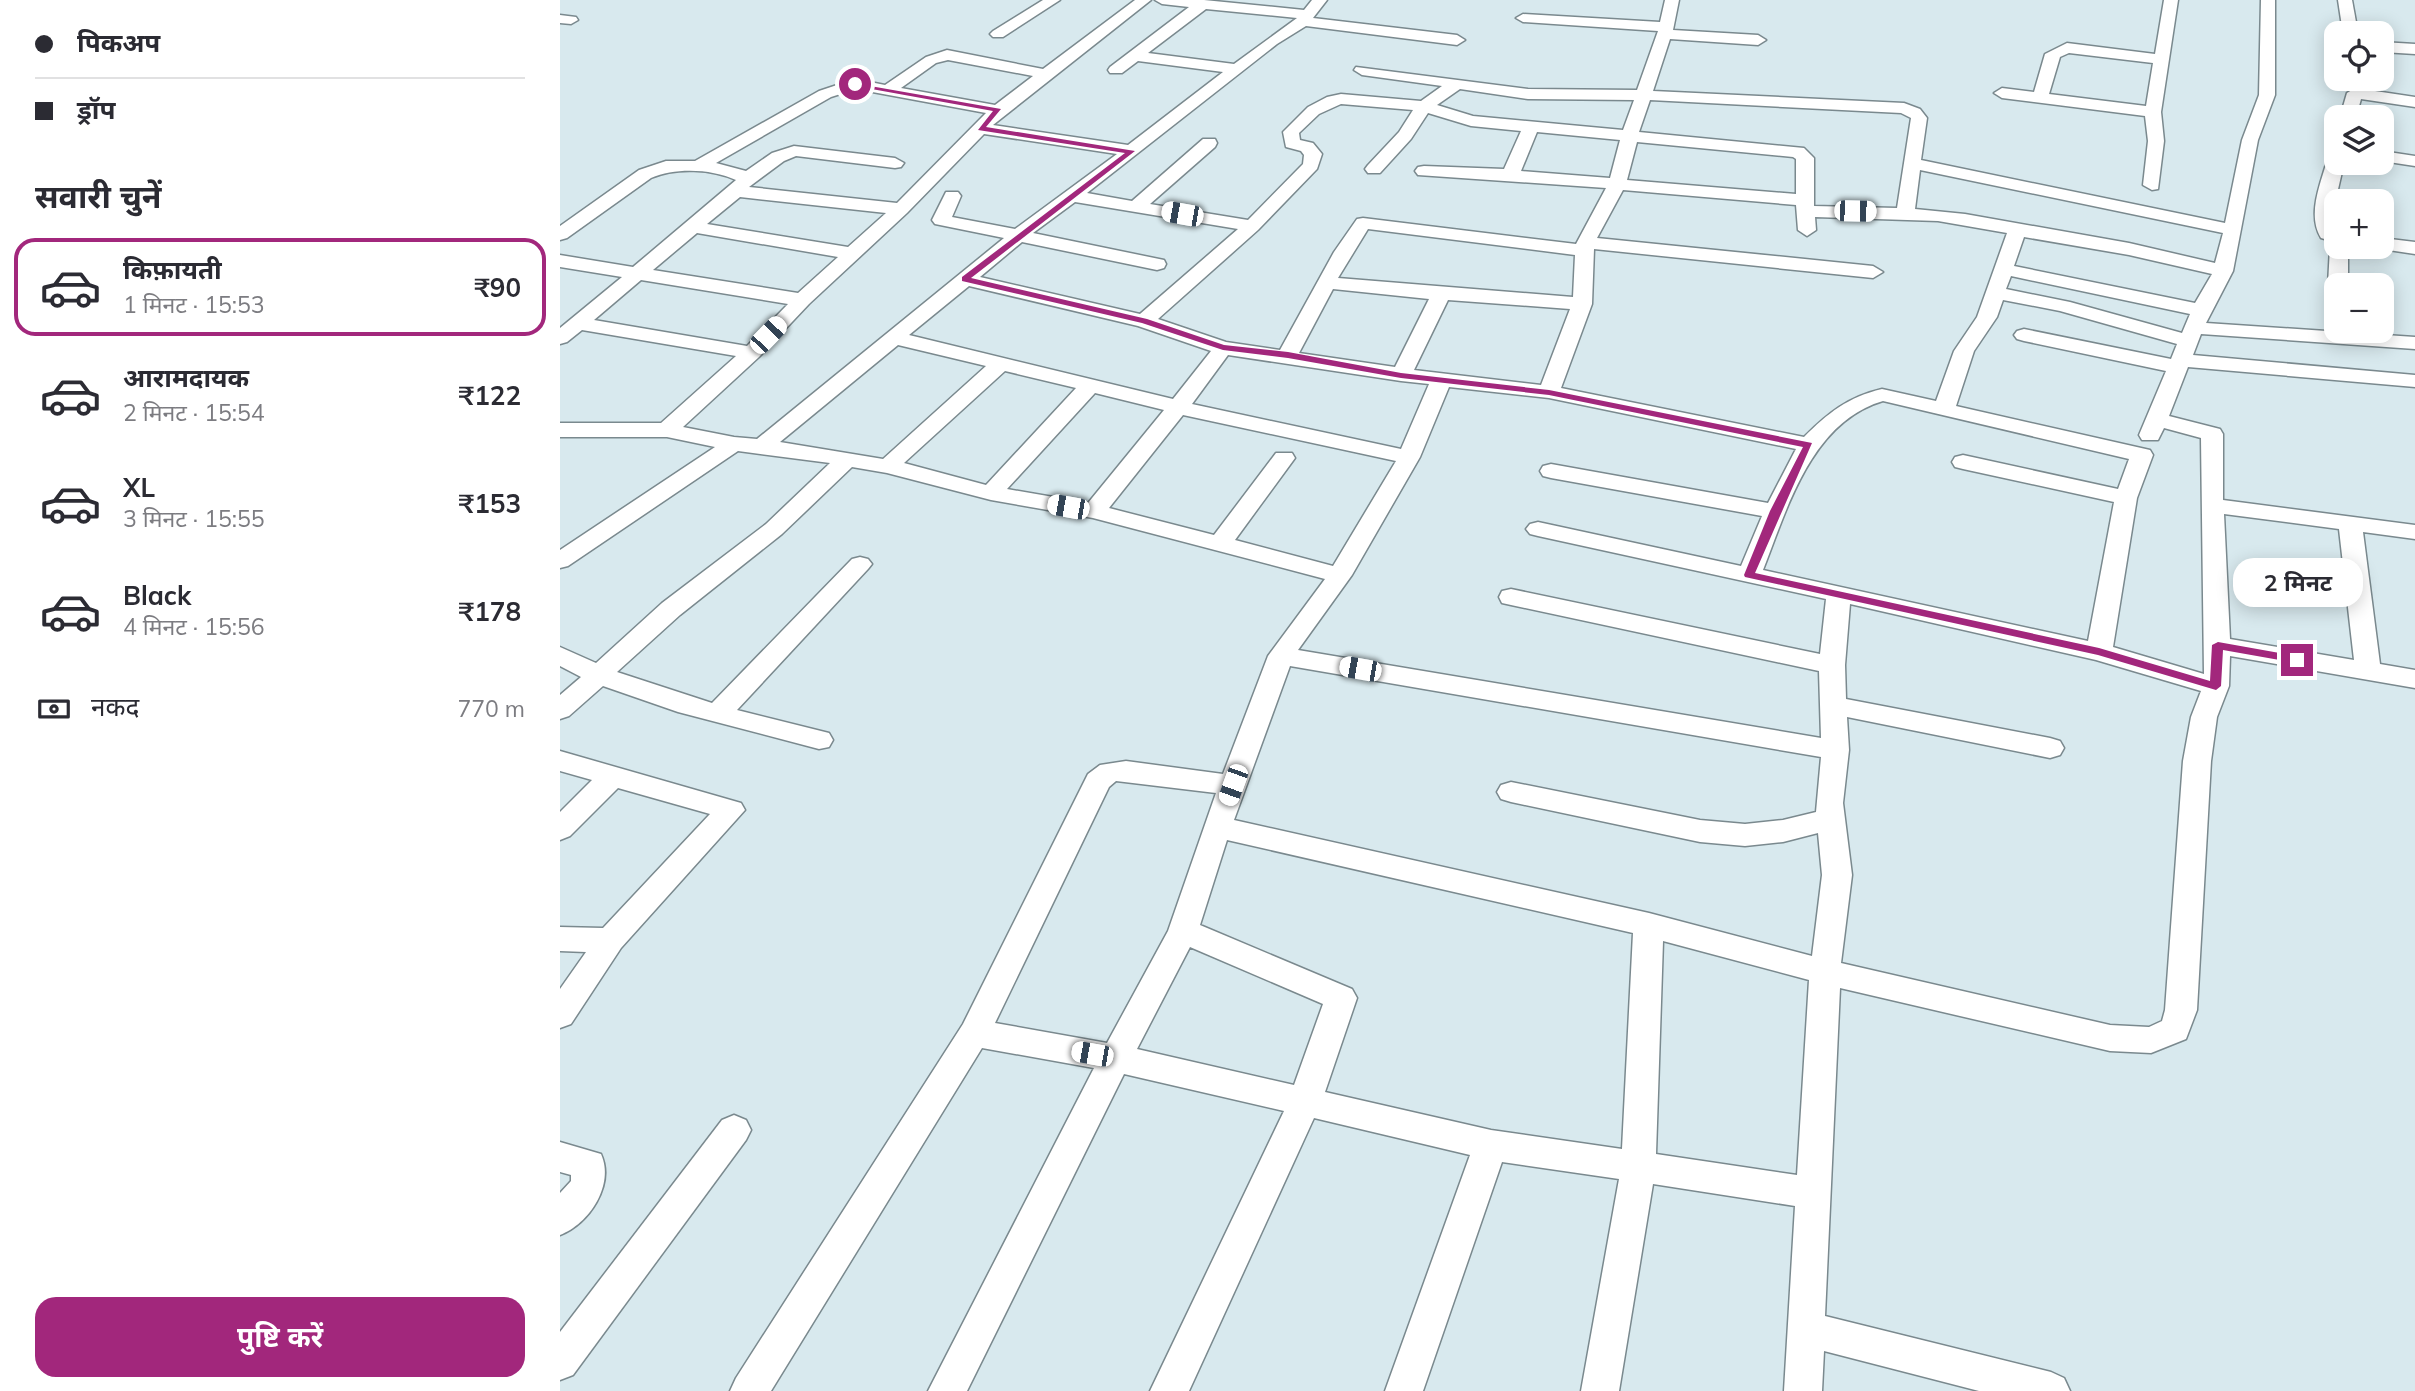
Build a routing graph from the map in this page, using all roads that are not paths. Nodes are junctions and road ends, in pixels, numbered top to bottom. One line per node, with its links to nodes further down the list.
1 (1053, 0): 14 (street)
2 (1144, 0): 24 (street)
3 (1161, 0): 9 (street)
4 (1321, 0): 10 (street)
5 (1672, 0): 13 (street)
6 (2171, 0): 20 (street)
7 (2268, 0): 61 (street)
8 (2345, 0): 12 (street)
9 (1203, 4): 10 (street); 19 (street)
10 (1305, 18): 15 (street); 21 (street)
11 (1523, 18): 13 (street)
12 (2349, 21)
13 (1665, 31): 16 (street); 29 (street)
14 (998, 34)
15 (1457, 40)
16 (1758, 40)
17 (2394, 48): 18 (street)
18 (2415, 49)
19 (1134, 56): 21 (street); 22 (street)
20 (2162, 58): 30 (street); 34 (street)
21 (1237, 69): 39 (street)
22 (1116, 70)
23 (1362, 70): 25 (street)
24 (1047, 74): 26 (street); 33 (street)
25 (1455, 85): 29 (street); 32 (street)
26 (889, 89): 33 (street); 44 (street)
27 (2374, 91): 31 (street)
28 (2002, 93): 30 (street)
29 (1643, 95): 37 (street); 42 (street)
30 (2040, 98): 34 (street)
31 (2415, 102)
32 (1424, 106): 36 (street); 45 (street); 57 (street)
33 (998, 110): 35 (street)
34 (2153, 112): 50 (street)
35 (981, 128): 39 (street); 55 (street)
36 (1530, 128): 37 (street); 47 (street)
37 (1630, 135): 49 (street); 54 (street)
38 (1209, 143): 53 (street)
39 (1131, 151): 52 (street)
40 (2394, 160): 43 (street)
41 (895, 163): 48 (street)
42 (1914, 164): 56 (street); 62 (street)
43 (2414, 166)
44 (697, 167): 48 (street); 63 (street)
45 (1374, 169)
46 (1424, 171): 47 (street)
47 (1510, 175): 49 (street)
48 (741, 185): 55 (street); 58 (street)
49 (1617, 185): 54 (street); 66 (street)
50 (2151, 185)
51 (952, 196): 64 (street)
52 (1072, 196): 53 (street); 64 (street)
53 (1136, 206): 57 (street)
54 (1805, 206): 56 (street); 59 (street)
55 (901, 209): 68 (street)
56 (1905, 212): 60 (street)
57 (1252, 226): 81 (street)
58 (692, 227): 68 (street); 74 (street)
59 (1807, 230)
60 (2017, 230): 62 (street); 71 (street)
61 (2233, 230): 62 (street); 72 (street)
62 (2133, 231): 72 (street)
63 (560, 234)
64 (1019, 235): 70 (street); 75 (street)
65 (2394, 245): 67 (street)
66 (1584, 246): 73 (street); 76 (street); 80 (street)
67 (2415, 248)
68 (854, 254): 79 (street)
69 (560, 261): 74 (street)
70 (1157, 264)
71 (2003, 269): 77 (street); 88 (street)
72 (2223, 271): 88 (street)
73 (1873, 272)
74 (637, 273): 79 (street); 82 (street)
75 (965, 279): 81 (street); 86 (street)
76 (1326, 283): 78 (street); 93 (street)
77 (1996, 293): 88 (street); 102 (street)
78 (1441, 294): 80 (street); 95 (street)
79 (802, 300): 92 (street)
80 (1582, 304): 100 (street)
81 (1144, 321): 91 (street)
82 (579, 323): 85 (street); 92 (street)
83 (2024, 335): 88 (street)
84 (2324, 335): 88 (street)
85 (560, 338)
86 (896, 338): 94 (street); 108 (street)
87 (2394, 340): 90 (street)
88 (2188, 341): 96 (street); 103 (street)
89 (2348, 343): 96 (street)
90 (2415, 343)
91 (1223, 348): 93 (street); 101 (street)
92 (752, 353): 105 (street)
93 (1288, 355): 95 (street)
94 (999, 365): 99 (street); 114 (street)
95 (1401, 375): 97 (street)
96 (2365, 377): 98 (street)
97 (1441, 380): 100 (street); 110 (street)
98 (2415, 381)
99 (1090, 386): 101 (street); 116 (street)
100 (1549, 392): 107 (street)
101 (1178, 407): 110 (street); 119 (street)
102 (1944, 409): 107 (street); 109 (street)
103 (2156, 419): 109 (street); 118 (street)
104 (560, 430): 105 (street)
105 (667, 430): 106 (street)
106 (734, 444): 108 (street); 125 (street)
107 (1808, 445): 120 (street)
108 (762, 446): 112 (street)
109 (2141, 455): 117 (street)
110 (1409, 457): 127 (street)
111 (1284, 458): 124 (street)
112 (847, 459): 114 (street); 137 (street)
113 (1962, 462): 117 (street)
114 (888, 466): 116 (street)
115 (1551, 471): 120 (street)
116 (991, 493): 119 (street)
117 (2126, 498): 132 (street)
118 (2212, 505): 121 (street); 131 (street)
119 (1094, 511): 124 (street)
120 (1775, 511): 128 (street)
121 (2350, 523): 123 (street); 136 (street)
122 (1538, 529): 128 (street)
123 (2415, 532)
124 (1220, 544): 127 (street)
125 (560, 561)
126 (860, 564): 142 (street)
127 (1340, 575): 134 (street)
128 (1749, 575): 129 (street)
129 (1839, 594): 132 (street); 135 (street)
130 (1511, 597): 135 (street)
131 (2218, 645): 136 (street); 139 (street)
132 (2099, 652): 139 (street)
133 (560, 656): 137 (street)
134 (1281, 656): 145 (street); 148 (street)
135 (1832, 665): 140 (street)
136 (2368, 672): 138 (street)
137 (599, 677): 141 (street); 142 (street)
138 (2415, 679)
139 (2216, 686): 157 (street)
140 (1833, 705): 144 (street); 145 (street)
141 (560, 710)
142 (718, 714): 143 (street)
143 (819, 740)
144 (2050, 748)
145 (1835, 750): 150 (street)
146 (560, 761): 147 (street)
147 (613, 776): 152 (street); 156 (street)
148 (1233, 785): 151 (street); 159 (street)
149 (1511, 792): 150 (street)
150 (1831, 818): 157 (street)
151 (1217, 827): 153 (street); 154 (street)
152 (560, 829)
153 (1649, 925): 157 (street); 165 (street)
154 (1183, 931): 160 (street); 161 (street)
155 (560, 939): 156 (street)
156 (610, 940): 158 (street)
157 (1825, 972): 166 (street)
158 (560, 1015)
159 (974, 1032): 160 (street); 171 (street)
160 (1116, 1058): 161 (street); 172 (street)
161 (1305, 1102): 163 (street); 173 (street)
162 (734, 1130): 169 (street)
163 (1491, 1145): 165 (street); 174 (street)
164 (560, 1157): 167 (street)
165 (1638, 1168): 166 (street); 175 (street)
166 (1815, 1193): 168 (street)
167 (560, 1219)
168 (1808, 1329): 170 (street); 176 (street)
169 (560, 1362)
170 (2033, 1388)
171 (750, 1391)
172 (947, 1391)
173 (1169, 1391)
174 (1404, 1391)
175 (1600, 1391)
176 (1803, 1391)

